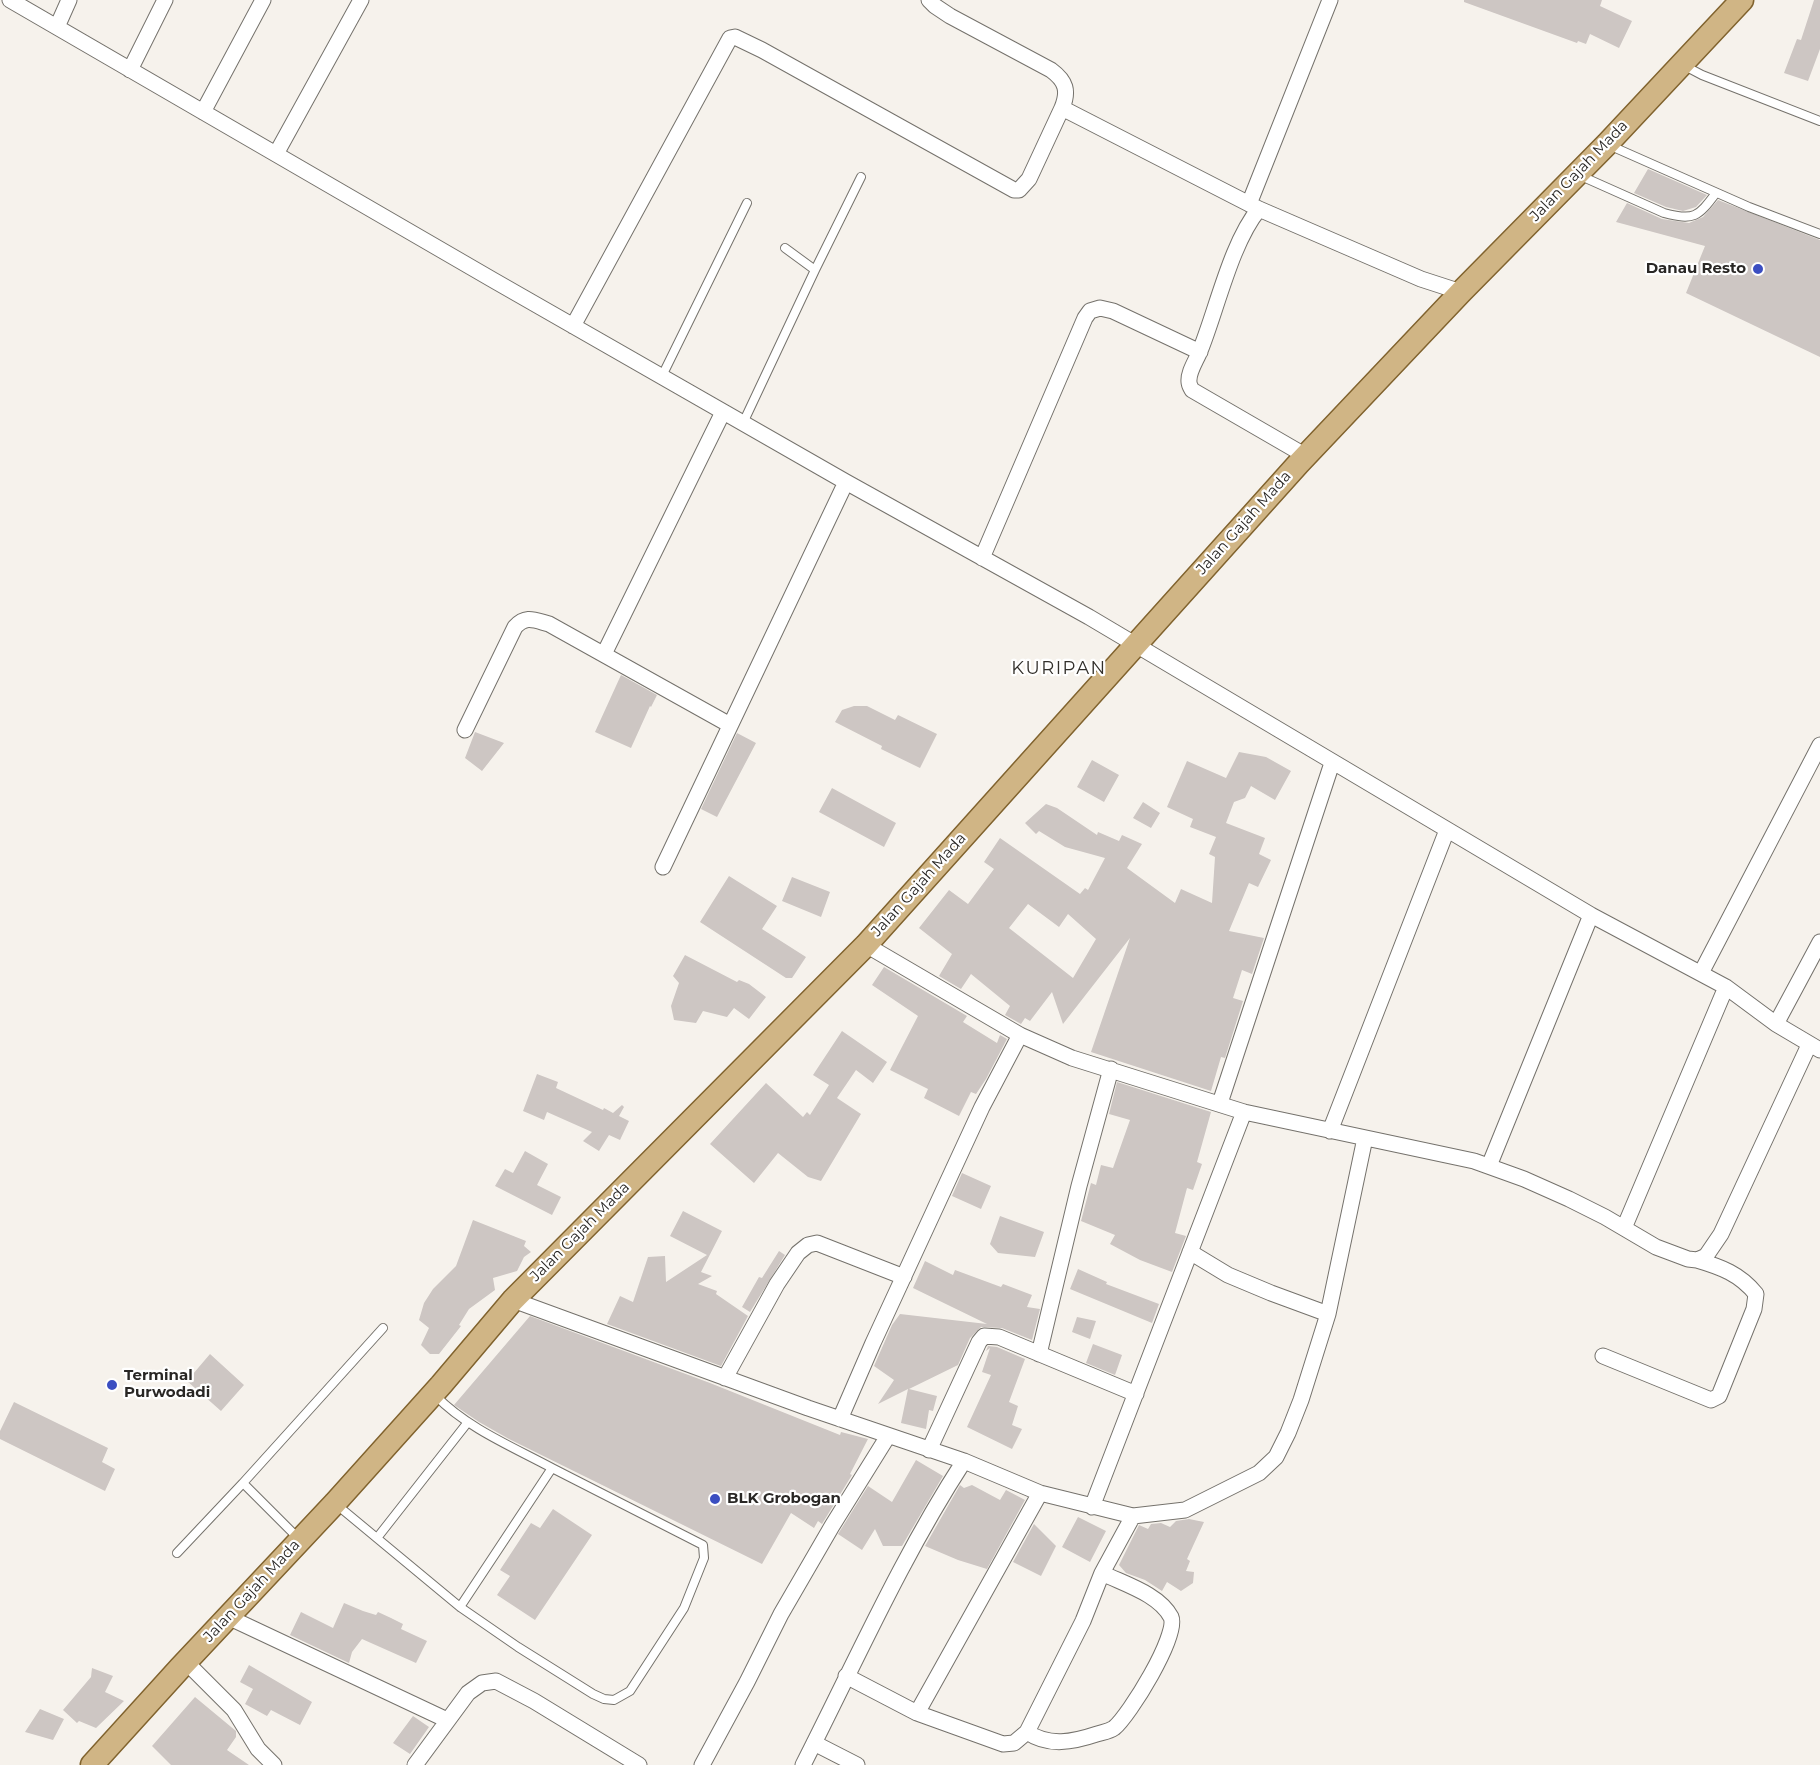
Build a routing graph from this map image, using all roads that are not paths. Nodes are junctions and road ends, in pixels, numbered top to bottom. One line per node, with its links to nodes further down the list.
1 (10, 0): 9 (street)
2 (69, 0): 9 (street)
3 (165, 0): 11 (street)
4 (263, 0): 13 (street)
5 (361, 0): 16 (street)
6 (929, 0): 12 (street)
7 (1330, 0): 21 (street)
8 (1742, 0): 10 (main road, Jalan Gajah Mada)
9 (57, 27): 11 (street)
10 (1682, 65): 14 (lane); 15 (main road, Jalan Gajah Mada)
11 (130, 70): 13 (street)
12 (1062, 108): 21 (street); 26 (street)
13 (203, 112): 16 (street)
14 (1820, 121)
15 (1607, 144): 17 (main road, Jalan Gajah Mada); 19 (lane)
16 (276, 154): 26 (street)
17 (1577, 174): 19 (lane); 25 (main road, Jalan Gajah Mada)
18 (861, 177): 24 (lane)
19 (1716, 193): 22 (lane)
20 (747, 203): 28 (lane)
21 (1254, 206): 25 (street); 27 (street)
22 (1820, 234)
23 (785, 248): 24 (lane)
24 (815, 270): 30 (lane)
25 (1461, 291): 31 (main road, Jalan Gajah Mada)
26 (573, 326): 28 (street)
27 (1200, 352): 31 (street); 33 (street)
28 (662, 376): 29 (street)
29 (723, 412): 30 (street); 35 (street)
30 (743, 423): 32 (street)
31 (1306, 456): 34 (main road, Jalan Gajah Mada)
32 (846, 482): 33 (street); 36 (street)
33 (982, 558): 34 (street)
34 (1135, 644): 39 (street); 44 (main road, Jalan Gajah Mada)
35 (604, 654): 36 (street); 37 (street)
36 (730, 724): 41 (street)
37 (465, 730)
38 (1820, 745): 45 (street)
39 (1332, 763): 40 (street); 51 (street)
40 (1447, 830): 42 (street); 53 (street)
41 (663, 867)
42 (1591, 915): 45 (street); 55 (street)
43 (1820, 942): 47 (street)
44 (866, 945): 48 (street); 60 (main road, Jalan Gajah Mada)
45 (1701, 973): 46 (street)
46 (1726, 987): 47 (street); 56 (street)
47 (1776, 1024): 49 (street)
48 (1020, 1035): 50 (street); 59 (street)
49 (1815, 1048): 58 (street)
50 (1111, 1069): 51 (street); 63 (street)
51 (1220, 1103): 52 (street)
52 (1244, 1112): 53 (street); 57 (street)
53 (1330, 1131): 54 (street)
54 (1365, 1138): 55 (street); 61 (street)
55 (1488, 1166): 56 (street)
56 (1624, 1228): 58 (street)
57 (1190, 1252): 61 (street); 67 (street)
58 (1697, 1260): 64 (street)
59 (904, 1277): 65 (street); 68 (street)
60 (513, 1300): 65 (street); 66 (main road, Jalan Gajah Mada)
61 (1328, 1314): 78 (street)
62 (383, 1328): 74 (lane)
63 (1040, 1354): 67 (street); 71 (street)
64 (1603, 1356)
65 (725, 1378): 68 (street)
66 (433, 1393): 69 (lane); 76 (main road, Jalan Gajah Mada)
67 (1136, 1394): 77 (street)
68 (840, 1419): 70 (street)
69 (468, 1422): 73 (lane); 79 (lane)
70 (888, 1436): 71 (street); 95 (street)
71 (929, 1450): 72 (street)
72 (964, 1461): 75 (street); 86 (street)
73 (552, 1468): 83 (lane); 83 (lane)
74 (243, 1483): 80 (lane); 81 (lane)
75 (1040, 1494): 77 (street); 87 (street)
76 (335, 1503): 79 (lane); 80 (main road, Jalan Gajah Mada)
77 (1092, 1507): 78 (street)
78 (1133, 1516): 82 (street)
79 (377, 1538): 83 (lane)
80 (300, 1540): 84 (main road, Jalan Gajah Mada)
81 (177, 1553)
82 (1102, 1574): 89 (street); 89 (street)
83 (460, 1607)
84 (228, 1617): 85 (main road, Jalan Gajah Mada); 88 (street)
85 (186, 1662): 91 (main road, Jalan Gajah Mada); 92 (street)
86 (846, 1676): 87 (street); 90 (street)
87 (917, 1713): 89 (street)
88 (447, 1720): 93 (street); 94 (street)
89 (1027, 1732)
90 (814, 1743): 96 (street); 97 (street)
91 (92, 1765)
92 (274, 1765)
93 (414, 1765)
94 (639, 1765)
95 (702, 1765)
96 (803, 1765)
97 (856, 1765)

